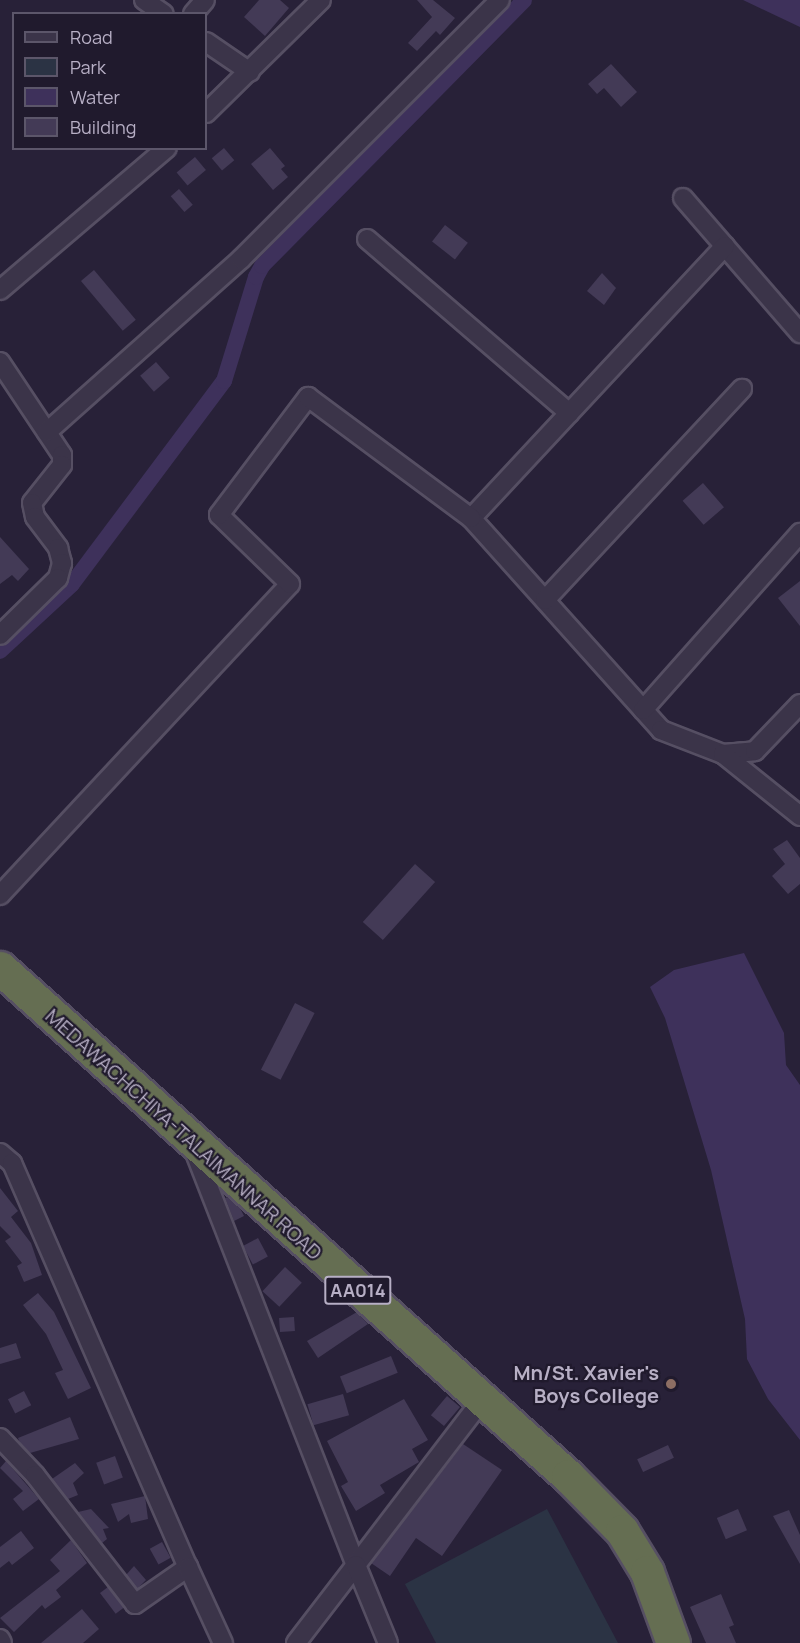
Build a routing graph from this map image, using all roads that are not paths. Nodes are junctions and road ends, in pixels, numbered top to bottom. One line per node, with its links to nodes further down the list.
1 (144, 0): 5 (street)
2 (205, 0): 6 (street)
3 (321, 0): 8 (street)
4 (500, 0): 19 (street)
5 (161, 12)
6 (195, 12)
7 (207, 43): 8 (street)
8 (250, 72): 9 (street)
9 (207, 112)
10 (165, 150): 14 (street)
11 (683, 198): 13 (street)
12 (368, 239): 18 (street)
13 (725, 246): 15 (street); 18 (street)
14 (0, 290)
15 (800, 333)
16 (0, 362): 19 (street)
17 (742, 389): 22 (street)
18 (569, 413): 20 (street)
19 (46, 432): 23 (street)
20 (471, 518): 22 (street); 28 (street)
21 (800, 533): 25 (street)
22 (544, 600): 25 (street)
23 (0, 635)
24 (800, 704): 26 (street)
25 (643, 710): 26 (street)
26 (723, 754): 27 (street)
27 (800, 816)
28 (0, 895)
29 (0, 968): 30 (highway, MEDAWACHCHIYA-TALAIMANNAR ROAD / AA014)
30 (191, 1142): 32 (highway, MEDAWACHCHIYA-TALAIMANNAR ROAD / AA014); 34 (street)
31 (0, 1153): 35 (street)
32 (483, 1399): 34 (street); 39 (highway, MEDAWACHCHIYA-TALAIMANNAR ROAD / AA014)
33 (0, 1438): 35 (street)
34 (356, 1565): 37 (street); 38 (street)
35 (188, 1567): 36 (street)
36 (223, 1643)
37 (296, 1643)
38 (388, 1643)
39 (673, 1643)

